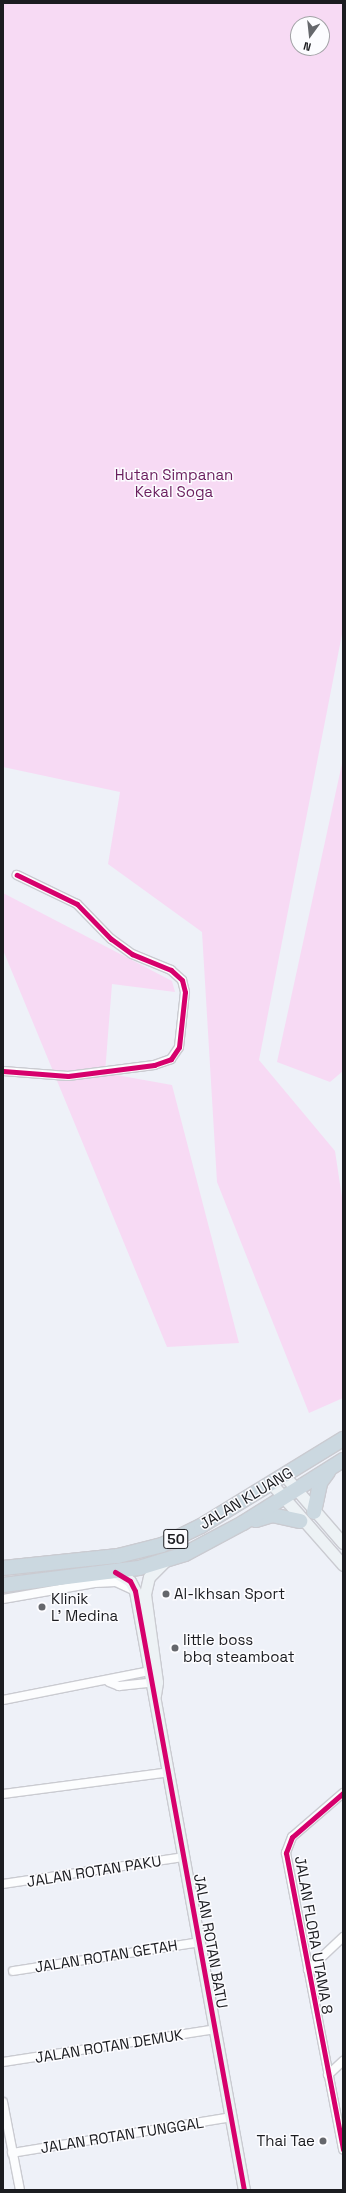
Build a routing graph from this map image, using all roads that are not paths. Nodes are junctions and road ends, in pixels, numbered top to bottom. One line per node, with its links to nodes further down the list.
1 (17, 875): 2 (street)
2 (3, 1071)
3 (343, 1439): 5 (highway, JALAN KLUANG / 50)
4 (338, 1464): 7 (highway, JALAN KLUANG / 50); 9 (highway)
5 (284, 1475): 6 (highway, JALAN KLUANG / 50); 7 (street)
6 (271, 1483): 8 (street); 15 (highway, JALAN KLUANG / 50)
7 (296, 1491): 8 (highway, JALAN KLUANG / 50); 9 (street)
8 (282, 1498): 10 (street); 11 (highway, JALAN KLUANG / 50)
9 (314, 1512): 12 (street)
10 (300, 1520): 11 (highway); 14 (street)
11 (243, 1524): 13 (highway, JALAN KLUANG / 50)
12 (343, 1543)
13 (166, 1561): 16 (highway, JALAN KLUANG / 50); 20 (street, JALAN ROTAN BATU)
14 (343, 1564)
15 (3, 1568)
16 (115, 1572): 17 (highway, JALAN KLUANG / 50); 18 (street)
17 (3, 1585)
18 (135, 1591): 19 (street); 20 (street, JALAN ROTAN BATU)
19 (3, 1599)
20 (152, 1671): 21 (street); 22 (street, JALAN ROTAN BATU)
21 (109, 1682): 22 (street); 23 (street)
22 (153, 1682): 24 (street, JALAN ROTAN BATU)
23 (3, 1700)
24 (169, 1772): 26 (street); 27 (street, JALAN ROTAN BATU)
25 (343, 1793): 31 (street, JALAN FLORA UTAMA 8)
26 (3, 1794)
27 (184, 1857): 28 (street, JALAN ROTAN PAKU); 30 (street, JALAN ROTAN BATU)
28 (3, 1884)
29 (343, 1937): 31 (street)
30 (200, 1942): 32 (street, JALAN ROTAN GETAH); 33 (street, JALAN ROTAN BATU)
31 (308, 1970): 36 (street, JALAN FLORA UTAMA 8)
32 (13, 1971)
33 (215, 2029): 35 (street, JALAN ROTAN DEMUK); 38 (street, JALAN ROTAN BATU)
34 (343, 2061): 36 (street)
35 (3, 2062)
36 (328, 2075): 39 (street, JALAN FLORA UTAMA 8)
37 (3, 2102): 40 (street)
38 (231, 2117): 40 (street, JALAN ROTAN TUNGGAL); 42 (street, JALAN ROTAN BATU)
39 (343, 2150)
40 (12, 2153): 41 (street)
41 (17, 2188)
42 (244, 2190)

